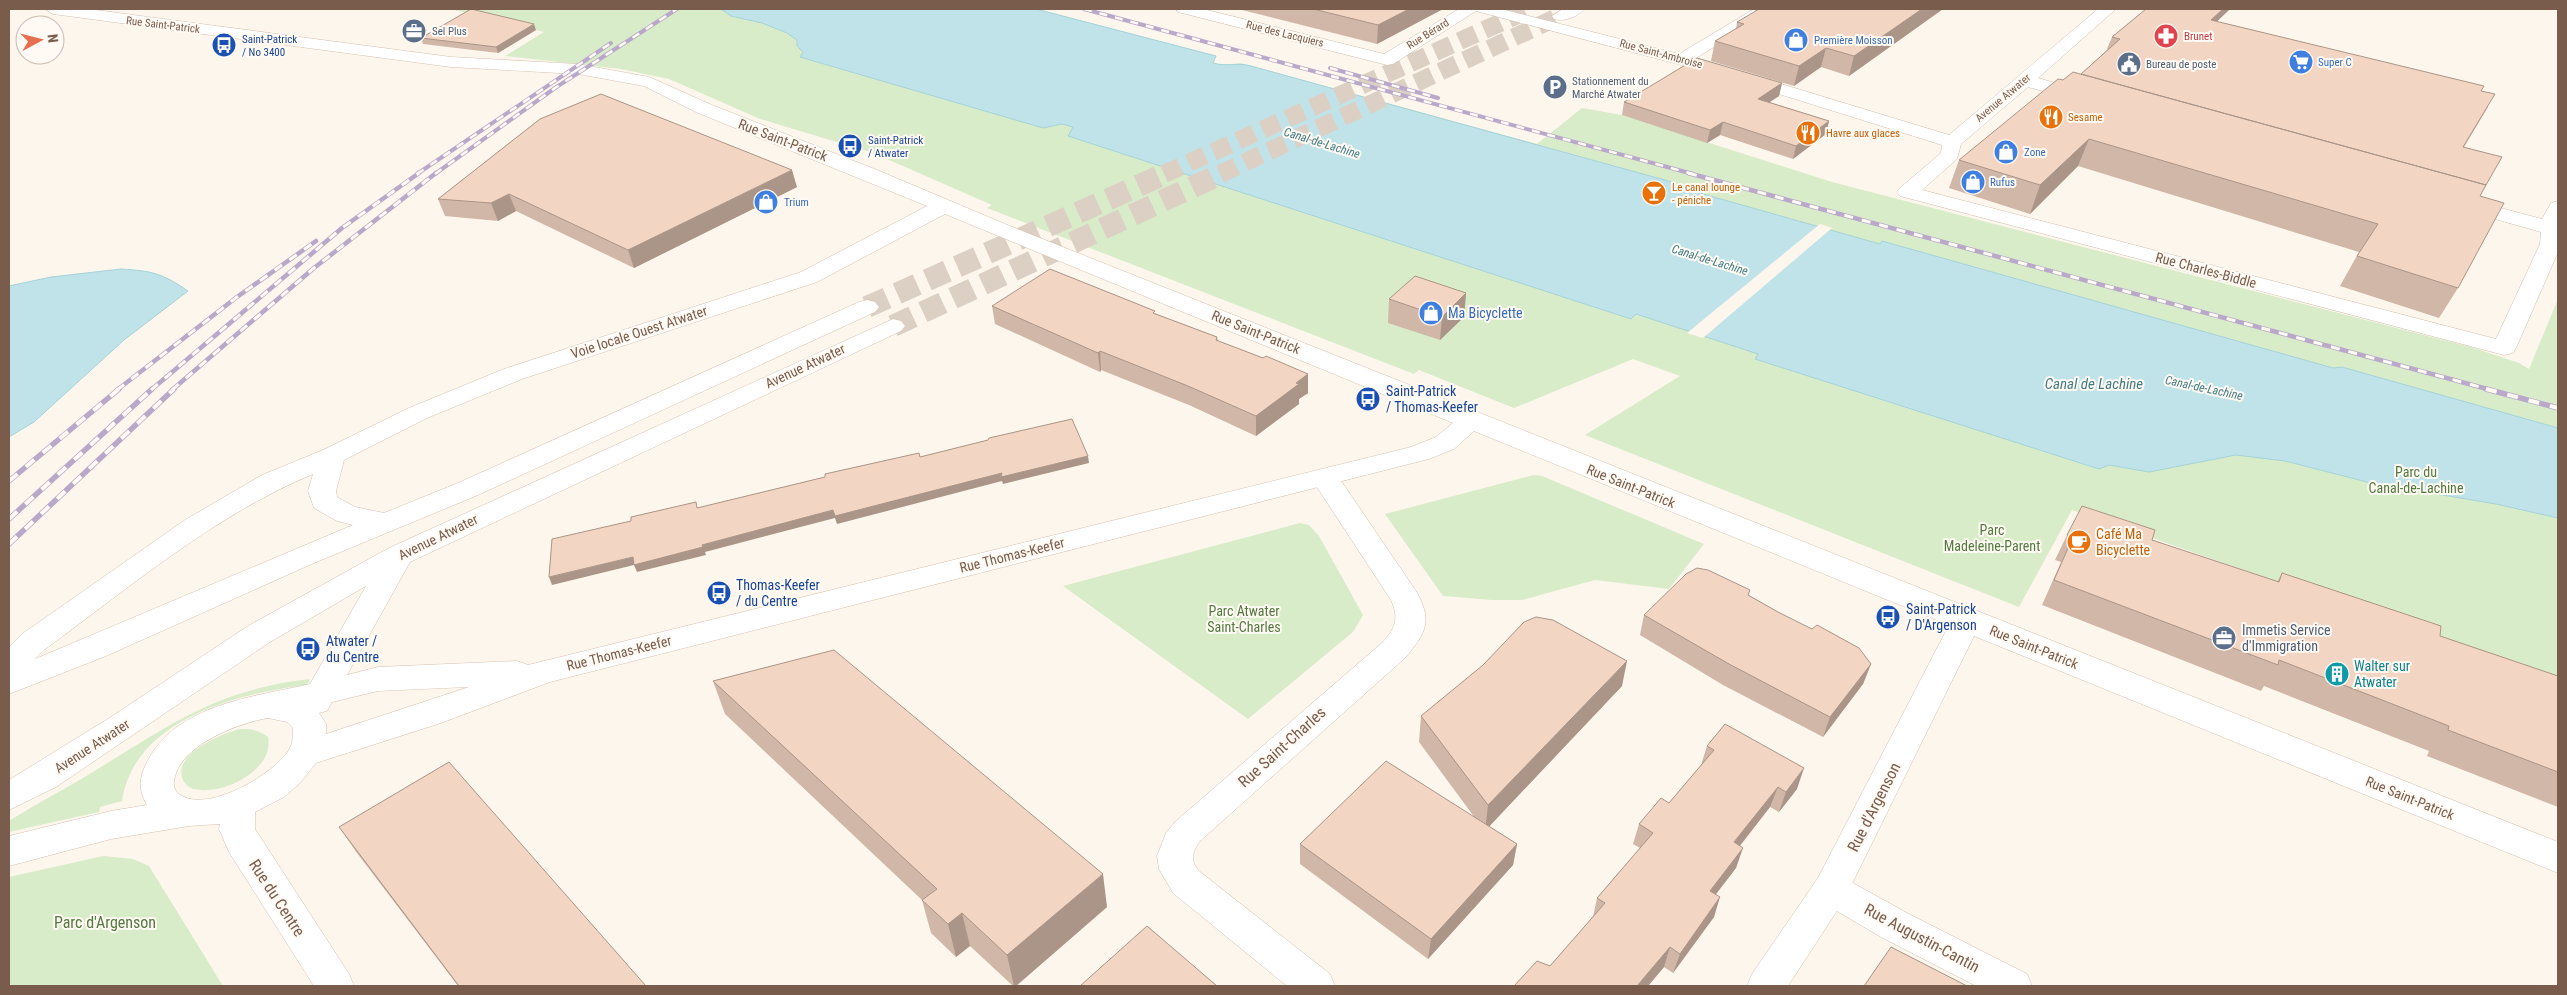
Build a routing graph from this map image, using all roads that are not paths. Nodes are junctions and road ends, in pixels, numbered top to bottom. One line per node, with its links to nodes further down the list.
1 (53, 9): 11 (street, Rue Saint-Patrick)
2 (1184, 9): 10 (street, Rue des Lacquiers)
3 (1470, 9): 10 (street, Rue Bérard)
4 (1483, 9): 9 (street, Rue Saint-Ambroise)
5 (1576, 9): 8 (street)
6 (1765, 9): 9 (street)
7 (2108, 9): 12 (street, Avenue Atwater)
8 (1560, 16)
9 (1683, 59): 15 (street, Rue Saint-Ambroise)
10 (1387, 60)
11 (451, 62): 14 (street, Rue Saint-Patrick); 14 (street, Rue Saint-Patrick)
12 (2025, 80): 13 (street); 15 (street, Avenue Atwater)
13 (2098, 101)
14 (704, 109): 18 (street, Rue Saint-Patrick)
15 (1952, 142): 16 (street, Avenue Atwater)
16 (1907, 192): 20 (street, Rue Charles-Biddle)
17 (2445, 198): 20 (street)
18 (944, 206): 23 (street, Rue Saint-Patrick); 24 (street, Voie locale Ouest Atwater)
19 (2558, 207): 20 (street)
20 (2556, 230)
21 (866, 307): 26 (street, Avenue Atwater)
22 (894, 326): 27 (street, Avenue Atwater)
23 (1471, 420): 25 (street, Rue Thomas-Keefer); 28 (street, Rue Saint-Patrick)
24 (332, 456): 26 (street); 30 (street, Voie locale Ouest Atwater)
25 (1325, 478): 31 (street, Rue Thomas-Keefer); 43 (street, Rue Saint-Charles)
26 (388, 522): 33 (street, Avenue Atwater)
27 (399, 555): 29 (street); 36 (street, Avenue Atwater)
28 (1967, 620): 40 (street, Rue Saint-Patrick); 41 (street, Rue d'Argenson)
29 (345, 651): 32 (street); 34 (street)
30 (9, 666)
31 (543, 672): 32 (street, Rue Thomas-Keefer); 35 (street, Rue Thomas-Keefer)
32 (378, 679): 34 (street, Rue Thomas-Keefer)
33 (9, 682)
34 (314, 705): 35 (street); 38 (street)
35 (307, 753): 37 (street)
36 (9, 796)
37 (238, 804): 38 (street); 42 (street, Rue du Centre)
38 (187, 812): 39 (street)
39 (9, 851)
40 (2558, 858)
41 (1831, 889): 44 (street, Rue d'Argenson); 45 (street, Rue Augustin-Cantin)
42 (335, 986)
43 (1316, 986)
44 (1766, 986)
45 (2013, 986)

